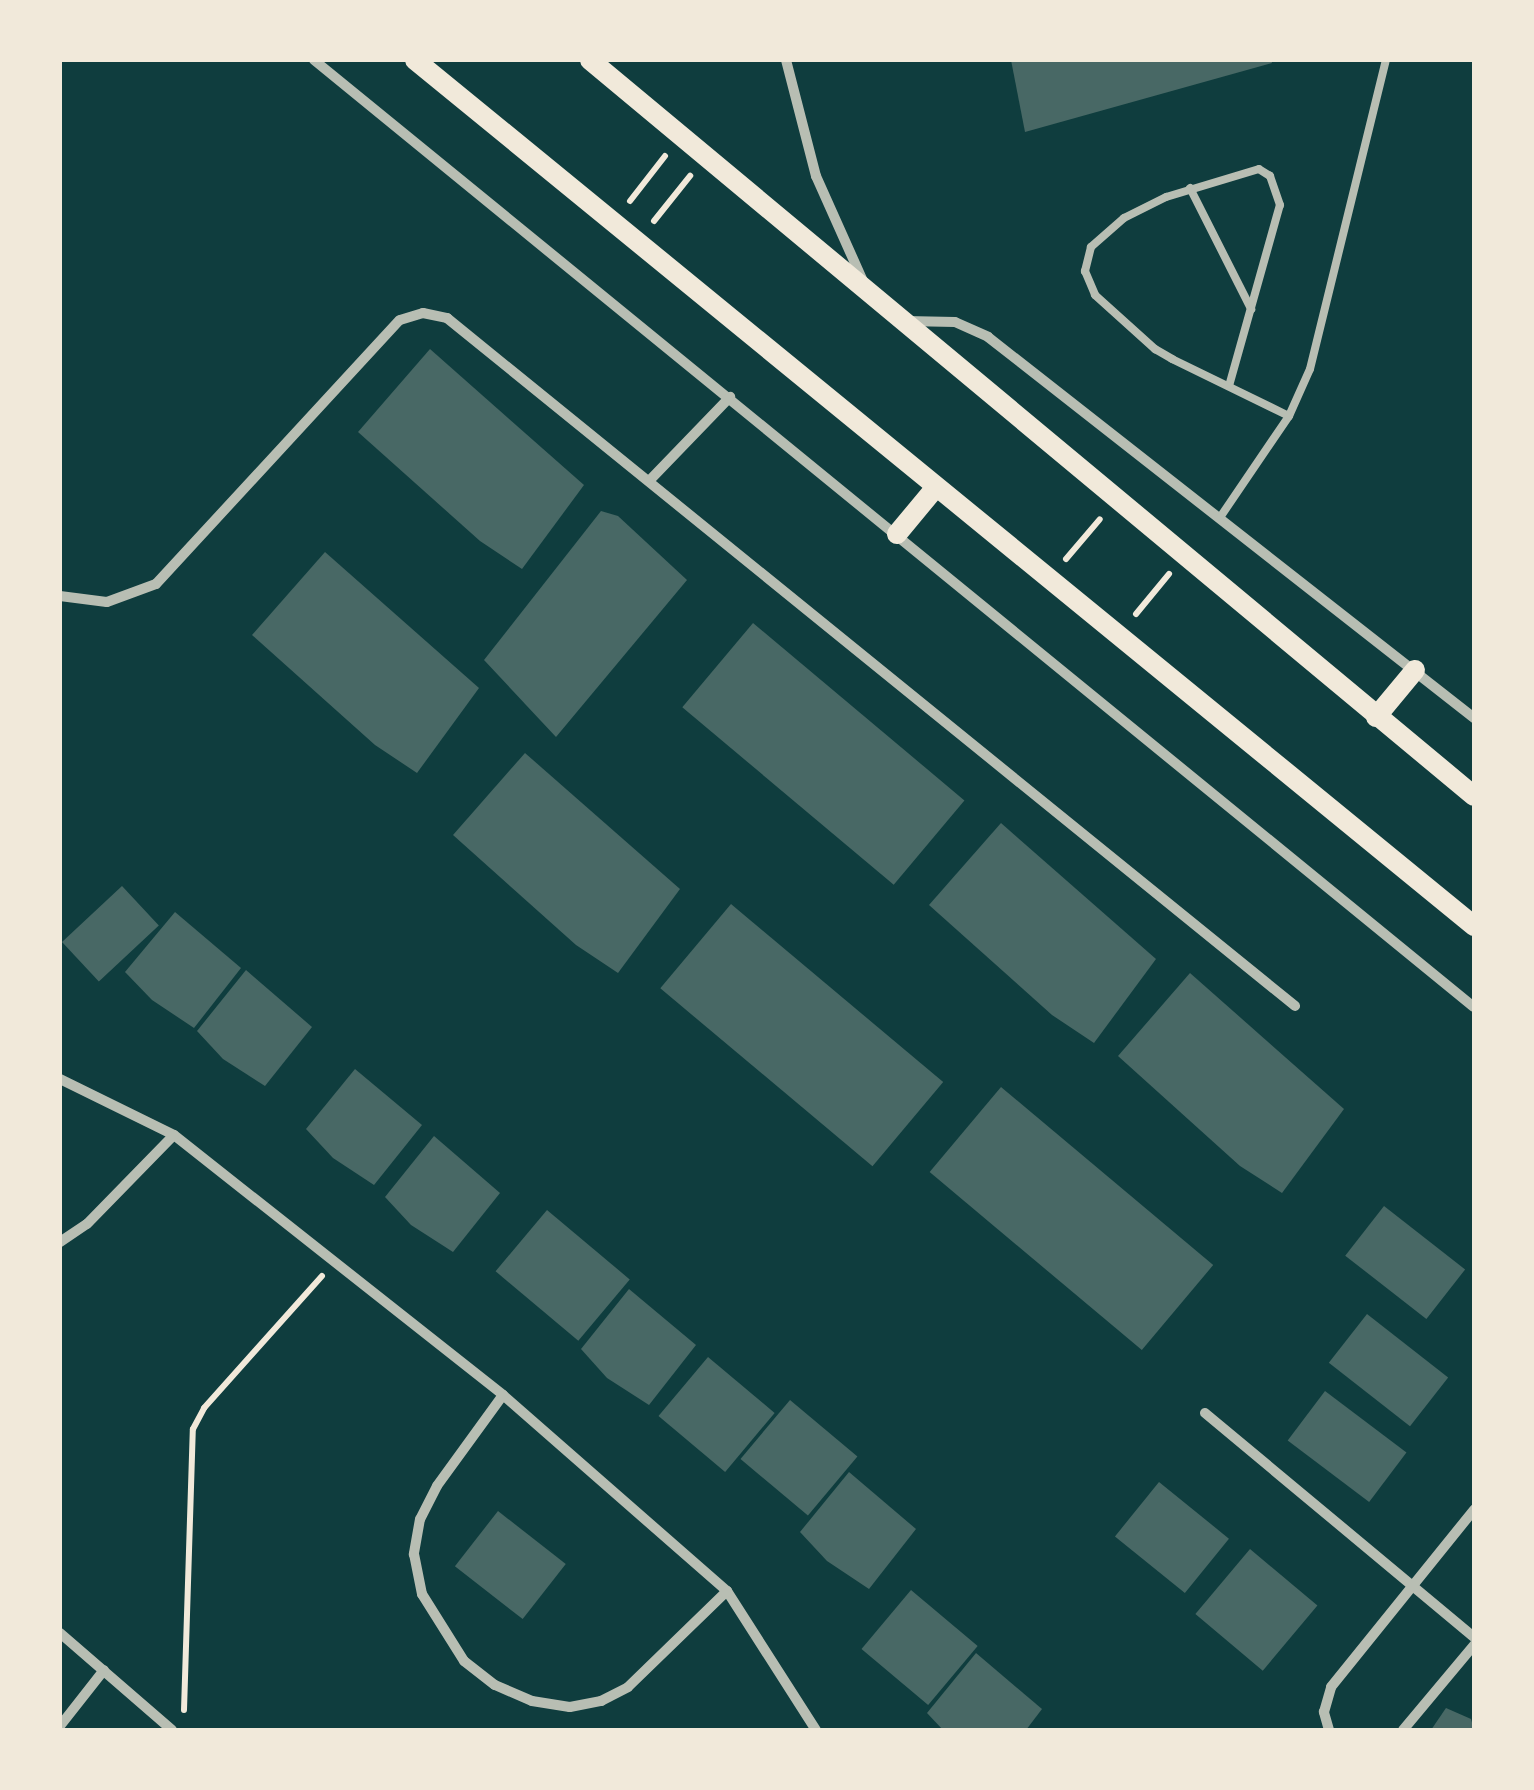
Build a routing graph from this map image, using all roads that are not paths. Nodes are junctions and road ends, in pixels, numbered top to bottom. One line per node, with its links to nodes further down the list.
1 (314, 60): 11 (street)
2 (415, 60): 14 (main road)
3 (590, 60): 7 (main road)
4 (786, 60): 7 (street)
5 (1386, 60): 12 (lane)
6 (1190, 188): 8 (lane); 8 (lane); 10 (lane)
7 (868, 291): 9 (main road)
8 (1251, 310): 10 (lane)
9 (904, 321): 15 (street); 19 (main road)
10 (1228, 386): 12 (lane)
11 (730, 397): 13 (street); 16 (street)
12 (1288, 416): 15 (lane)
13 (648, 482): 17 (street); 23 (street)
14 (936, 487): 16 (main road); 22 (main road)
15 (1221, 516): 18 (street)
16 (897, 534): 24 (street)
17 (60, 596)
18 (1415, 670): 19 (main road); 20 (street)
19 (1376, 717): 21 (main road)
20 (1474, 718)
21 (1474, 796)
22 (1474, 926)
23 (1295, 1006)
24 (1474, 1007)
25 (60, 1079): 26 (street)
26 (174, 1136): 27 (street); 28 (street)
27 (60, 1242)
28 (503, 1394): 32 (street); 32 (street)
29 (1206, 1413): 31 (street)
30 (1474, 1510): 31 (street)
31 (1413, 1586): 34 (street); 40 (street)
32 (727, 1591): 39 (street)
33 (60, 1633): 36 (street)
34 (1474, 1637)
35 (1474, 1645): 41 (street)
36 (104, 1670): 37 (street); 38 (street)
37 (60, 1726)
38 (172, 1730)
39 (816, 1730)
40 (1330, 1730)
41 (1403, 1730)

